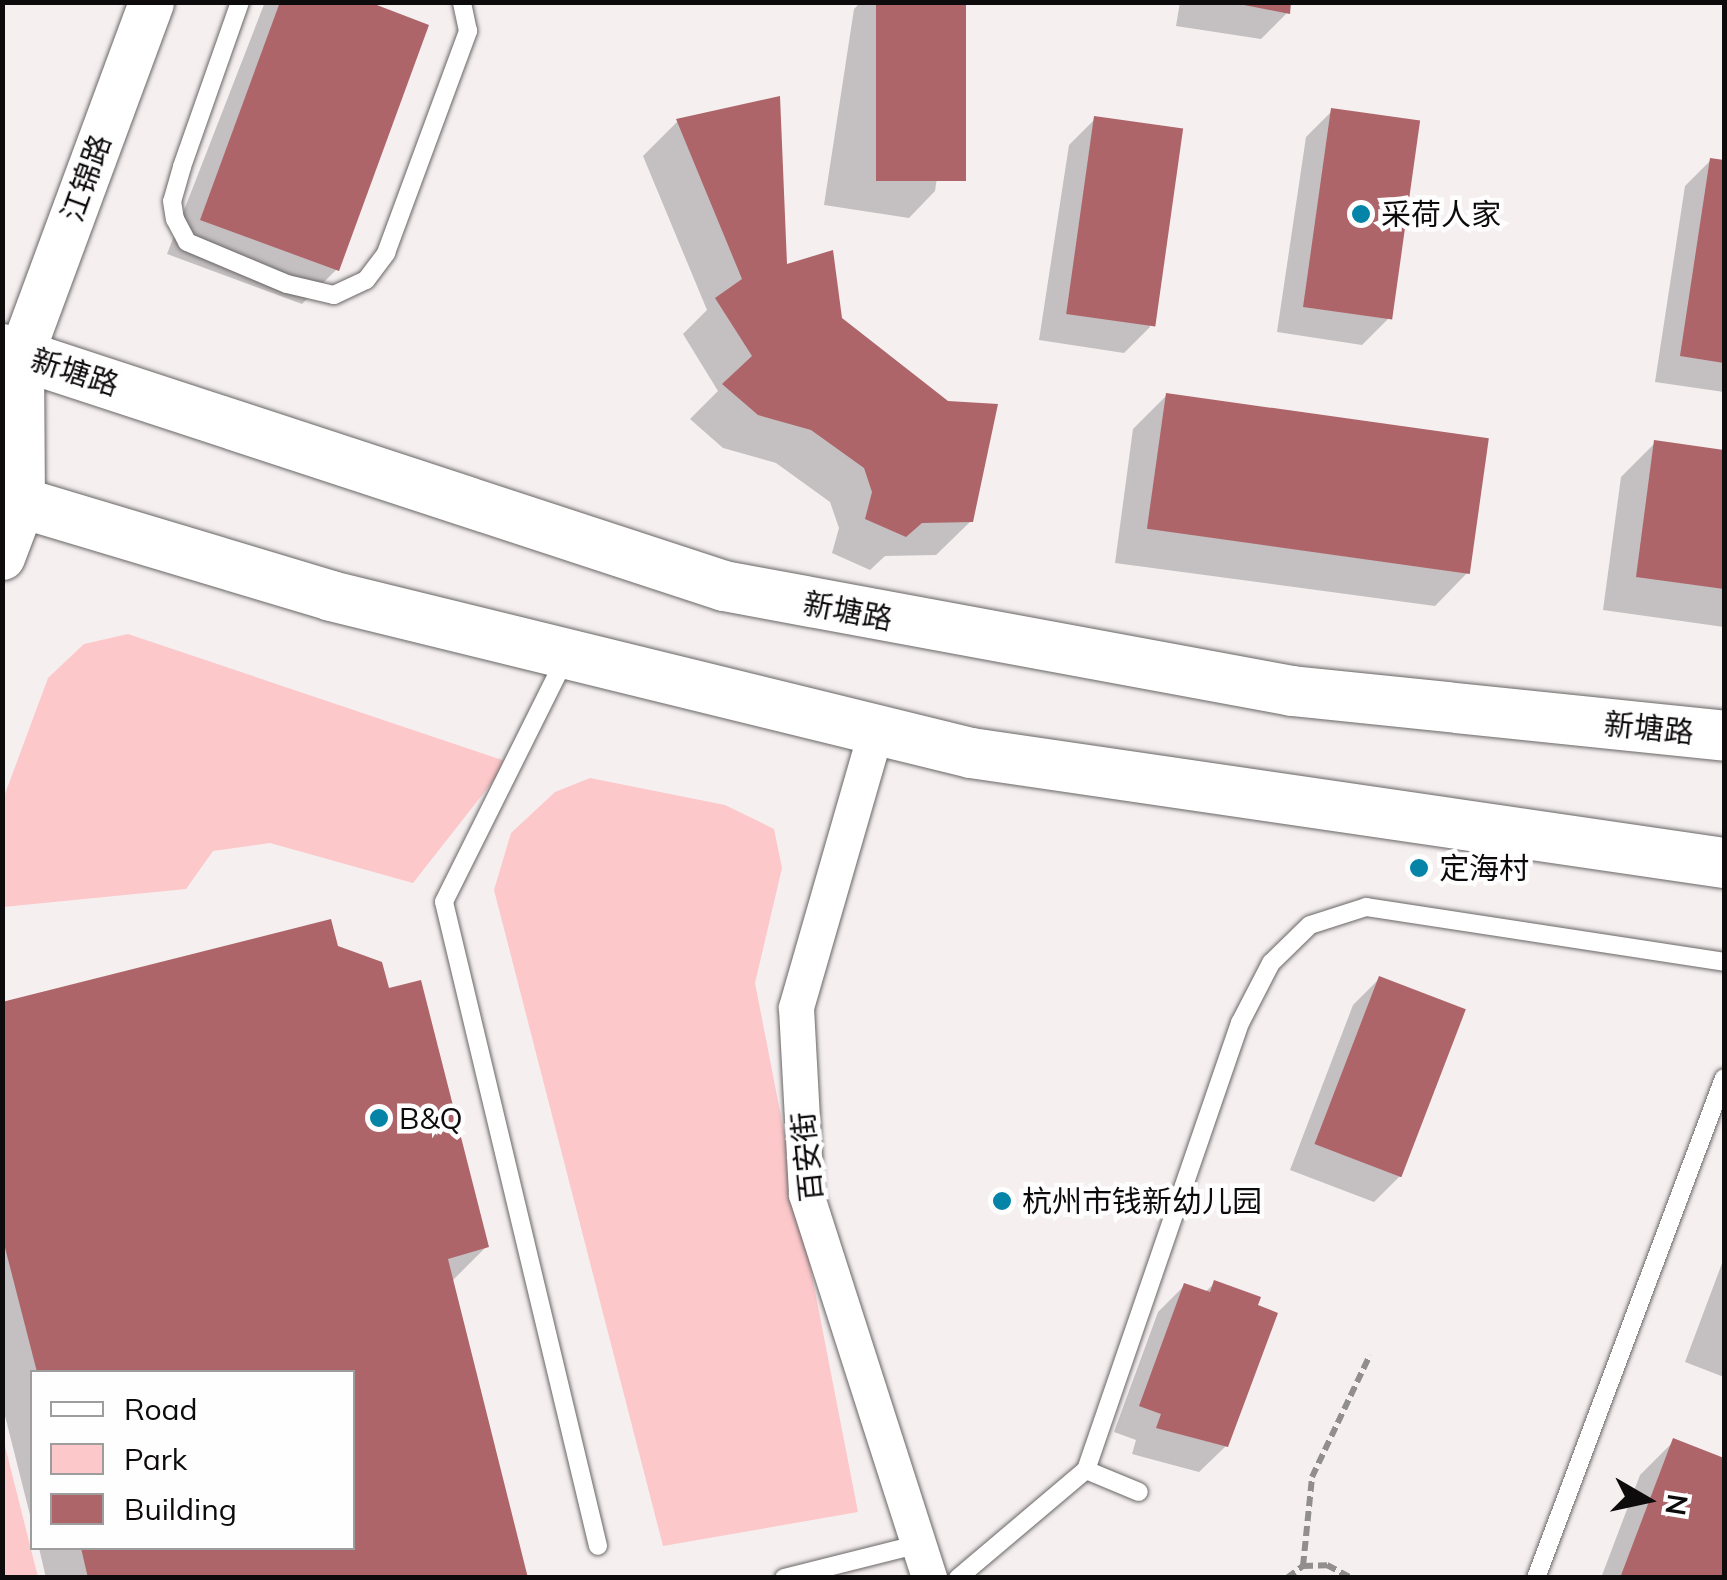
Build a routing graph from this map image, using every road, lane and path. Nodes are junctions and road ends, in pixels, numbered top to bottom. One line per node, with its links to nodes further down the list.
1 (152, 2): 4 (street, 江锦路)
2 (240, 2): 3 (lane)
3 (462, 2)
4 (8, 358): 5 (street, 江锦路); 9 (main road, 新塘路)
5 (12, 500): 6 (street, 江锦路); 7 (main road)
6 (2, 557)
7 (568, 654): 8 (main road); 16 (lane)
8 (876, 730): 10 (main road); 17 (street, 百安街)
9 (1724, 736)
10 (1724, 863)
11 (1724, 962): 14 (lane)
12 (1724, 1078): 25 (lane)
13 (1370, 1356): 18 (path)
14 (1086, 1470): 15 (lane); 20 (lane)
15 (1139, 1492)
16 (598, 1546)
17 (924, 1561): 19 (lane)
18 (1303, 1566): 23 (path); 24 (path)
19 (784, 1578)
20 (958, 1578)
21 (1074, 1578): 22 (path)
22 (1114, 1578)
23 (1288, 1578)
24 (1351, 1578)
25 (1536, 1578)

